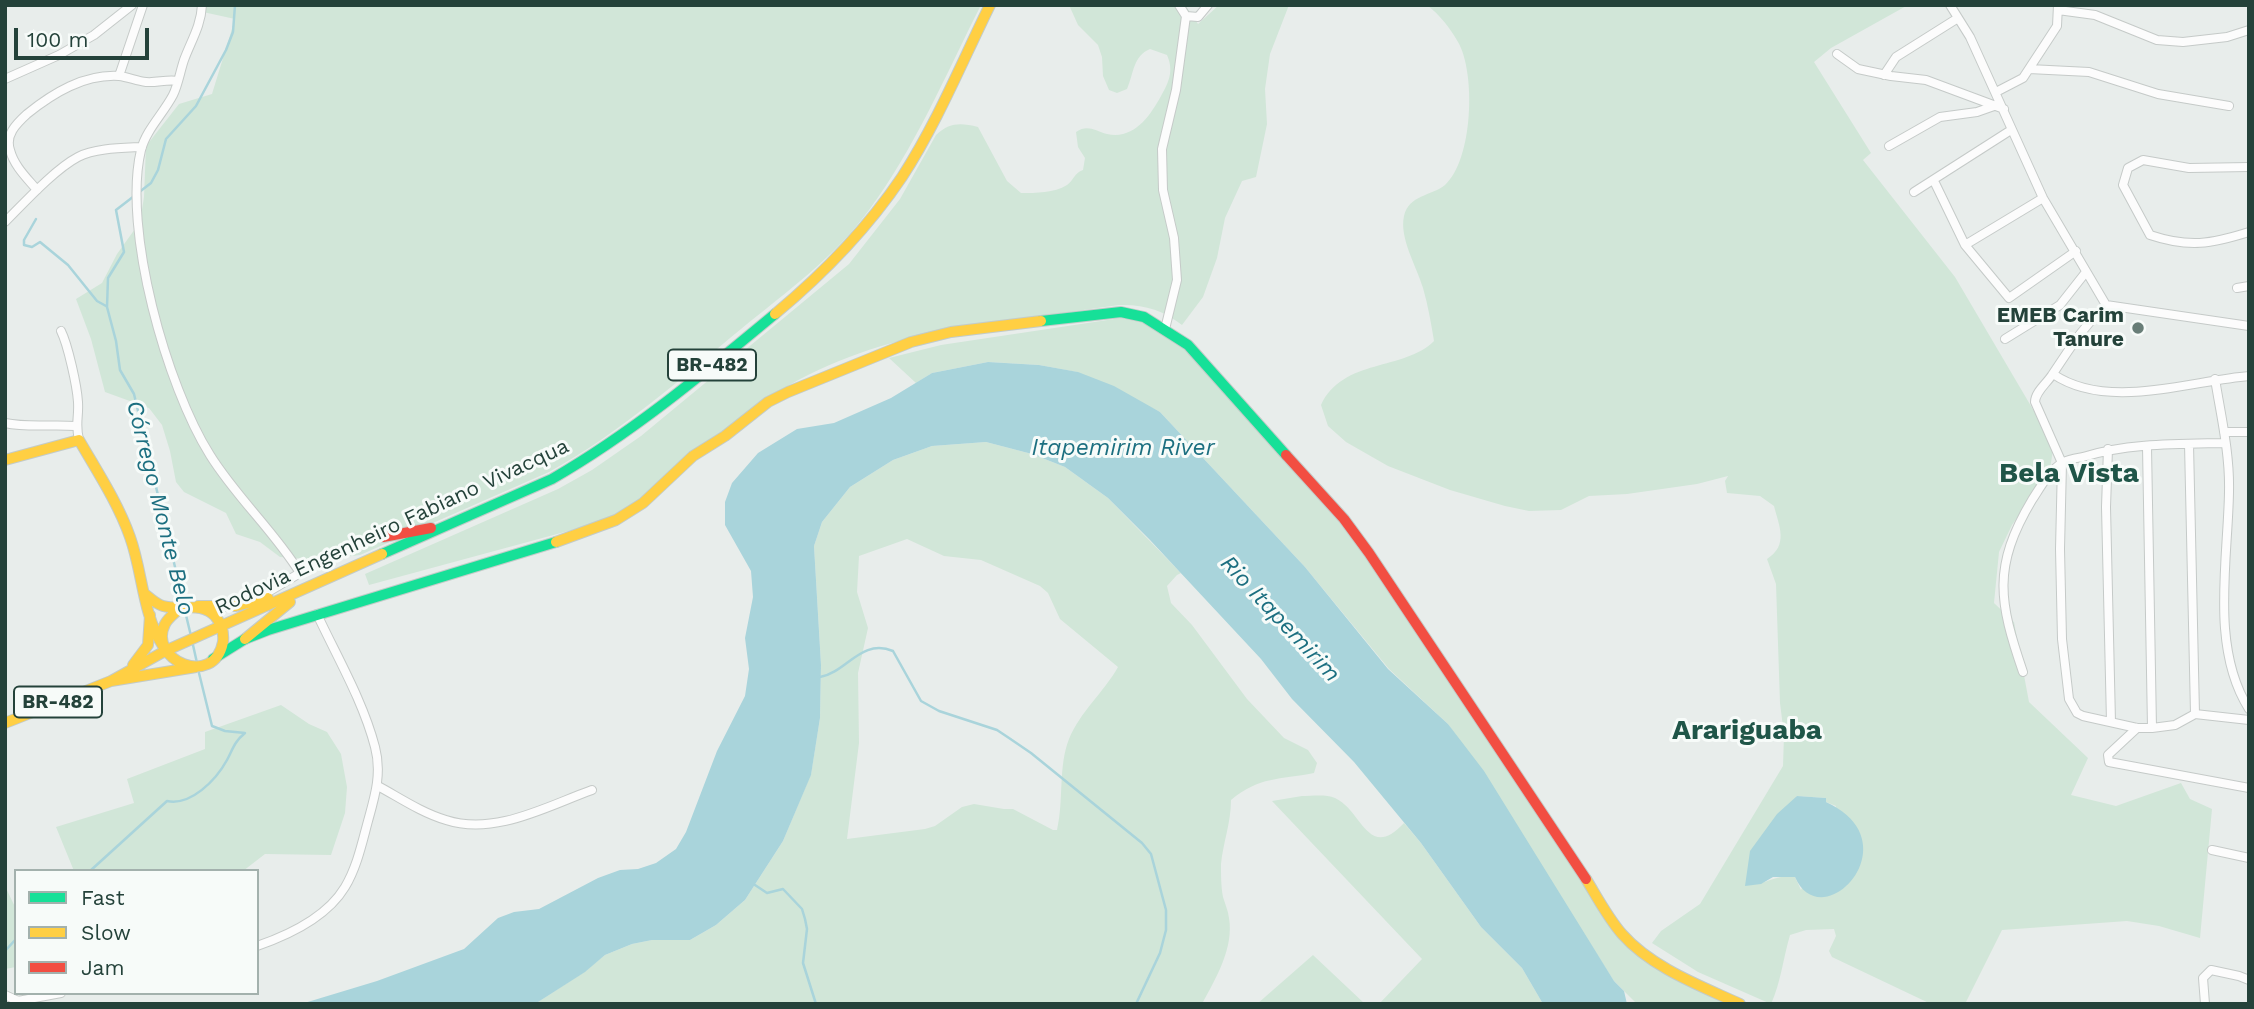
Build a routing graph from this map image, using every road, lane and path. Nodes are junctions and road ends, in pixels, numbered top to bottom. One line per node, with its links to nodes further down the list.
1 (132, 5): 16 (street)
2 (143, 5): 15 (street)
3 (202, 5): 17 (street)
4 (990, 5): 56 (main road, Rodovia Engenheiro Fabiano Vivacqua / BR-482)
5 (1179, 5): 9 (street)
6 (1208, 5): 9 (street)
7 (1950, 5): 10 (street)
8 (2058, 8): 11 (street); 13 (street)
9 (1186, 16): 39 (street)
10 (1958, 18): 14 (street); 18 (street)
11 (2249, 30)
12 (1837, 54): 14 (street)
13 (2029, 69): 18 (street); 20 (street)
14 (1884, 75): 19 (street)
15 (119, 76): 17 (street); 27 (street)
16 (5, 79)
17 (178, 81): 24 (street)
18 (1996, 92): 21 (street)
19 (1994, 106): 21 (street); 23 (street)
20 (2229, 106)
21 (2004, 109): 22 (street)
22 (2011, 130): 26 (street); 29 (street)
23 (1889, 146)
24 (142, 147): 27 (street); 60 (street)
25 (2249, 167): 31 (street)
26 (1934, 181): 28 (street); 32 (street)
27 (37, 190): 30 (street)
28 (1914, 192)
29 (2043, 198): 32 (street); 33 (street)
30 (5, 222)
31 (2249, 232)
32 (1965, 245): 33 (street)
33 (2076, 251): 34 (street)
34 (2086, 272): 37 (street); 41 (street)
35 (2249, 286): 36 (street)
36 (2237, 288)
37 (2106, 305): 38 (street); 42 (street)
38 (2249, 326)
39 (1165, 329): 63 (main road); 90 (main road)
40 (61, 331): 46 (street)
41 (2005, 339)
42 (2053, 374): 44 (street); 55 (street)
43 (2249, 376): 44 (street)
44 (2214, 379): 47 (street)
45 (5, 423): 46 (street)
46 (75, 426): 49 (street)
47 (2224, 432): 48 (street); 50 (street)
48 (2249, 432)
49 (79, 440): 54 (main road); 59 (main road)
50 (2225, 443): 51 (street); 74 (street)
51 (2189, 444): 52 (street); 75 (street)
52 (2147, 447): 53 (street); 80 (street)
53 (2108, 449): 55 (street); 77 (street)
54 (5, 460)
55 (2062, 463): 71 (street); 77 (street)
56 (449, 525): 57 (main road); 58 (main road, Rodovia Engenheiro Fabiano Vivacqua / BR-482)
57 (383, 537)
58 (310, 587): 60 (main road); 65 (main road, Rodovia Engenheiro Fabiano Vivacqua / BR-482); 67 (main road)
59 (145, 594): 62 (main road); 64 (main road)
60 (247, 604): 61 (main road)
61 (198, 607): 62 (main road); 66 (main road)
62 (180, 608): 68 (main road)
63 (317, 614): 67 (main road); 81 (street)
64 (150, 615): 68 (main road); 72 (main road)
65 (234, 621): 66 (main road, Rodovia Engenheiro Fabiano Vivacqua / BR-482); 67 (main road)
66 (221, 626): 68 (main road, Rodovia Engenheiro Fabiano Vivacqua / BR-482); 69 (main road)
67 (262, 629): 69 (main road)
68 (164, 649): 70 (main road); 72 (main road, Rodovia Engenheiro Fabiano Vivacqua / BR-482)
69 (213, 659): 70 (main road)
70 (196, 667): 73 (main road)
71 (2023, 672)
72 (126, 674): 73 (main road, Rodovia Engenheiro Fabiano Vivacqua / BR-482)
73 (111, 681): 78 (main road, BR-482)
74 (2249, 709)
75 (2195, 714): 76 (street); 80 (street)
76 (2249, 720)
77 (2111, 722): 79 (street)
78 (5, 723)
79 (2137, 728): 80 (street); 82 (street)
80 (2152, 728)
81 (378, 786): 83 (street); 86 (street)
82 (2249, 788)
83 (593, 790)
84 (2212, 850): 85 (street)
85 (2249, 858)
86 (259, 945)
87 (2249, 980): 91 (street)
88 (5, 995): 89 (street)
89 (50, 995)
90 (1740, 1004)
91 (2205, 1004)

